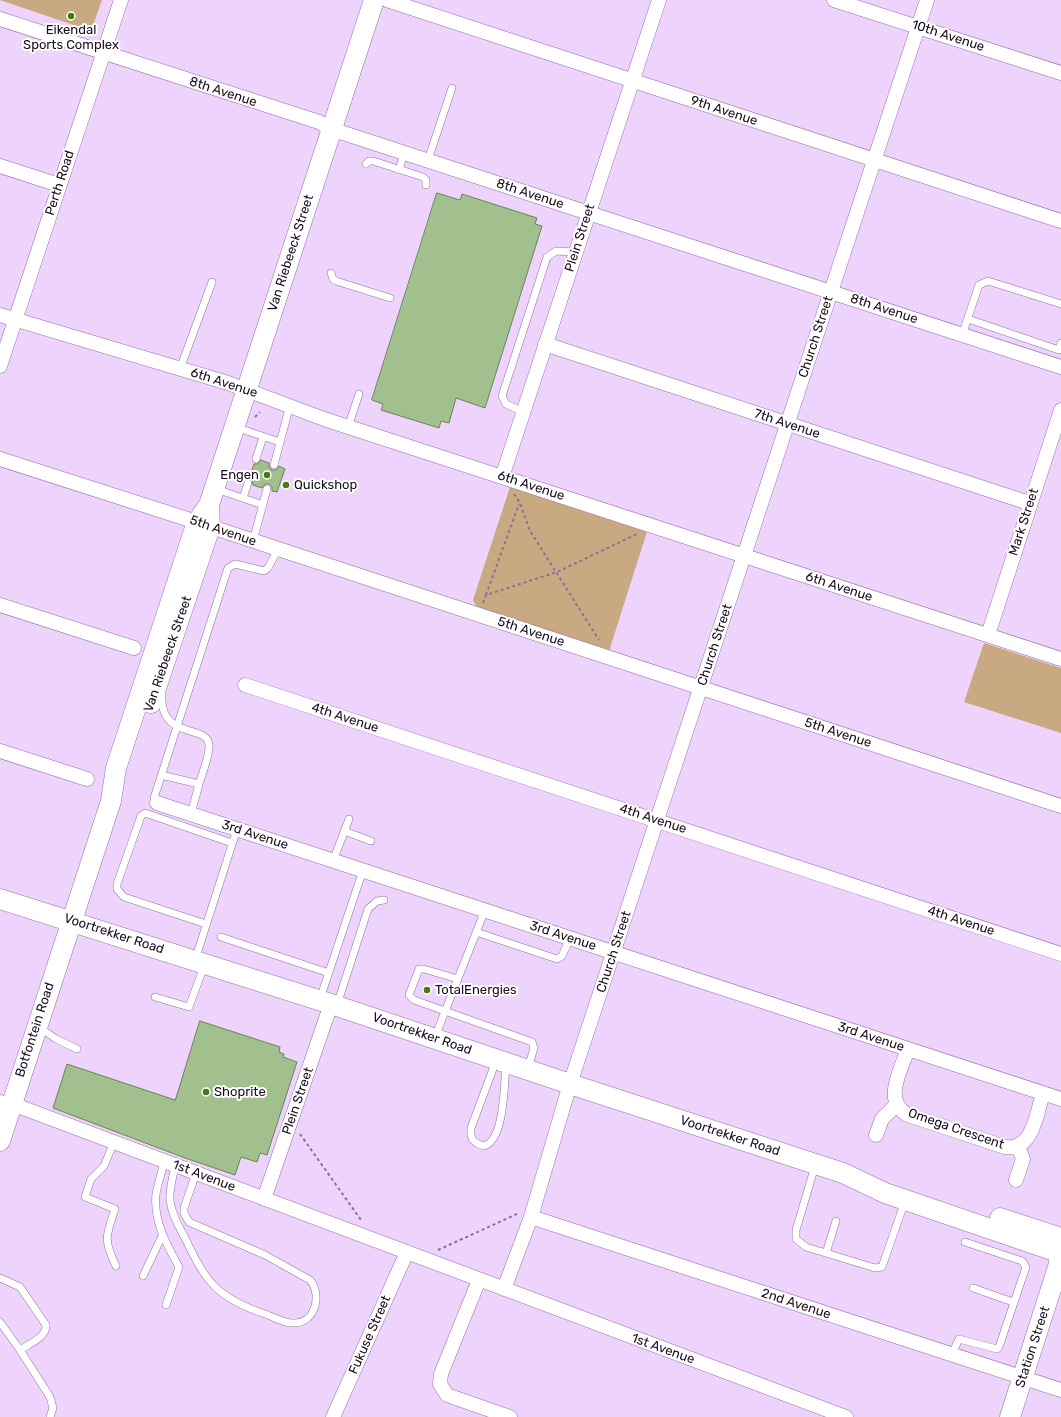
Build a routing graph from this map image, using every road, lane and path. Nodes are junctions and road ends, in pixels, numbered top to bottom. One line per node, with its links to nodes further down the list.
1 (121, 0): 9 (street, Perth Road)
2 (374, 0): 13 (main road, Van Riebeeck Street)
3 (387, 0): 11 (street, 9th Avenue)
4 (659, 0): 11 (street, Plein Street)
5 (834, 0): 8 (street, 10th Avenue)
6 (926, 0): 8 (street, Church Street)
7 (0, 19): 9 (street, 8th Avenue)
8 (918, 26): 10 (street, 10th Avenue); 15 (street, Church Street)
9 (102, 53): 13 (street, 8th Avenue); 20 (street, Perth Road)
10 (1061, 73)
11 (632, 81): 15 (street, 9th Avenue); 22 (street, Plein Street)
12 (452, 88): 16 (lane)
13 (331, 129): 14 (street, 8th Avenue); 39 (main road, Van Riebeeck Street)
14 (404, 153): 16 (street, 8th Avenue); 19 (lane)
15 (873, 159): 23 (street, 9th Avenue); 27 (street, Church Street)
16 (428, 160): 22 (street, 8th Avenue)
17 (366, 164): 19 (lane)
18 (0, 166): 20 (street)
19 (399, 170): 21 (lane)
20 (59, 185): 32 (street, Perth Road)
21 (426, 185)
22 (589, 212): 24 (street, Plein Street); 27 (street, 8th Avenue)
23 (1061, 221)
24 (575, 252): 34 (street, Plein Street); 43 (lane)
25 (331, 273): 28 (lane)
26 (212, 282): 38 (lane)
27 (831, 292): 33 (street, 8th Avenue); 44 (street, Church Street)
28 (390, 298)
29 (1061, 304): 31 (lane)
30 (0, 314): 32 (street, 6th Avenue)
31 (968, 319): 33 (lane); 35 (lane)
32 (15, 320): 36 (street, Perth Road); 38 (street, 6th Avenue)
33 (962, 335): 37 (street, 8th Avenue)
34 (545, 344): 43 (street, Plein Street); 44 (street, 7th Avenue)
35 (1061, 344)
36 (0, 366)
37 (1061, 367)
38 (180, 369): 39 (street, 6th Avenue)
39 (246, 390): 41 (street, 6th Avenue); 45 (main road, Van Riebeeck Street)
40 (359, 394): 46 (lane)
41 (290, 405): 46 (street, 6th Avenue); 48 (lane)
42 (1061, 410): 58 (street, Mark Street)
43 (523, 412): 52 (street, Plein Street)
44 (788, 424): 58 (street, 7th Avenue); 64 (street, Church Street)
45 (235, 427): 47 (lane); 55 (main road, Van Riebeeck Street)
46 (348, 427): 52 (street, 6th Avenue)
47 (263, 437): 48 (lane); 50 (lane)
48 (280, 442): 51 (lane)
49 (0, 459): 60 (street, 5th Avenue)
50 (256, 459)
51 (274, 464)
52 (502, 477): 57 (path); 61 (street, 6th Avenue)
53 (248, 483): 56 (lane)
54 (267, 490): 59 (lane)
55 (212, 497): 56 (lane); 60 (main road, Van Riebeeck Street)
56 (243, 498): 59 (lane)
57 (520, 503): 65 (path); 66 (path)
58 (1030, 503): 69 (street, Mark Street)
59 (263, 505): 62 (lane)
60 (204, 524): 62 (street, 5th Avenue); 73 (main road, Van Riebeeck Street); 81 (main road, Van Riebeeck Street)
61 (653, 526): 64 (street, 6th Avenue); 65 (path)
62 (253, 541): 63 (street, 5th Avenue)
63 (278, 549): 68 (street, 5th Avenue); 76 (lane)
64 (743, 556): 69 (street, 6th Avenue); 75 (street, Church Street)
65 (558, 572): 66 (path); 71 (path)
66 (486, 595): 68 (path)
67 (0, 605): 70 (street)
68 (478, 615): 71 (street, 5th Avenue)
69 (988, 635): 72 (street, 6th Avenue)
70 (134, 648)
71 (602, 656): 75 (street, 5th Avenue)
72 (1061, 660)
73 (164, 667): 76 (lane); 81 (main road, Van Riebeeck Street)
74 (245, 685): 86 (street, 4th Avenue)
75 (701, 688): 83 (street, 5th Avenue); 86 (street, Church Street)
76 (178, 726): 78 (lane); 80 (lane)
77 (0, 751): 79 (street)
78 (161, 774): 80 (lane); 82 (lane)
79 (86, 779)
80 (199, 784): 84 (lane)
81 (111, 798): 96 (main road, Van Riebeeck Street)
82 (157, 803): 84 (street, 3rd Avenue)
83 (1061, 806)
84 (191, 814): 87 (street, 3rd Avenue)
85 (349, 819): 88 (lane)
86 (658, 821): 101 (street, Church Street); 102 (street, 4th Avenue)
87 (237, 829): 90 (lane); 91 (street, 3rd Avenue)
88 (344, 831): 89 (lane); 91 (lane)
89 (371, 841)
90 (232, 843): 97 (lane); 97 (lane)
91 (333, 861): 92 (street, 3rd Avenue)
92 (363, 870): 95 (street, 3rd Avenue); 104 (lane)
93 (0, 898): 96 (main road, Voortrekker Road)
94 (384, 900): 107 (lane)
95 (485, 910): 98 (lane); 100 (street, 3rd Avenue)
96 (71, 920): 103 (main road, Voortrekker Road); 109 (main road, Botfontein Road)
97 (206, 924): 103 (lane)
98 (476, 932): 100 (lane); 105 (lane)
99 (222, 937): 104 (lane)
100 (570, 938): 101 (street, 3rd Avenue)
101 (614, 953): 112 (street, 3rd Avenue); 115 (street, Church Street)
102 (1061, 954)
103 (199, 962): 106 (lane); 107 (main road, Voortrekker Road)
104 (329, 973): 107 (lane)
105 (458, 979): 108 (lane); 108 (lane)
106 (156, 997)
107 (329, 1003): 110 (main road, Voortrekker Road); 120 (street, Plein Street)
108 (446, 1011): 110 (lane); 114 (lane)
109 (37, 1025): 111 (lane); 118 (main road, Botfontein Road)
110 (435, 1039): 113 (main road, Voortrekker Road)
111 (77, 1049)
112 (908, 1049): 116 (street, 3rd Avenue); 119 (street, Omega Crescent)
113 (502, 1061): 113 (lane); 114 (main road, Voortrekker Road)
114 (528, 1070): 115 (main road, Voortrekker Road)
115 (570, 1084): 126 (main road, Voortrekker Road); 132 (street, Church Street)
116 (1043, 1093): 117 (street, 3rd Avenue); 124 (street, Omega Crescent)
117 (1061, 1098)
118 (5, 1103): 122 (main road, Botfontein Road); 123 (street, 1st Avenue)
119 (896, 1105): 121 (street, Omega Crescent); 124 (street, Omega Crescent)
120 (291, 1121): 130 (street, Plein Street); 135 (path)
121 (876, 1135)
122 (0, 1140)
123 (114, 1142): 125 (street, 1st Avenue); 142 (lane)
124 (1018, 1146): 129 (street, Omega Crescent)
125 (170, 1163): 127 (street, 1st Avenue); 127 (lane); 134 (lane)
126 (816, 1164): 128 (main road, Voortrekker Road); 139 (lane)
127 (196, 1173): 130 (street, 1st Avenue)
128 (843, 1173): 131 (main road, Voortrekker Road); 136 (main road, Voortrekker Road)
129 (1016, 1180)
130 (264, 1199): 135 (street, 1st Avenue)
131 (905, 1200): 139 (lane); 140 (main road, Voortrekker Road)
132 (531, 1217): 141 (path); 147 (street, Church Street); 152 (street, 2nd Avenue)
133 (836, 1221): 139 (lane)
134 (162, 1236): 143 (lane); 149 (lane)
135 (364, 1236): 138 (street, 1st Avenue)
136 (1061, 1238)
137 (965, 1242): 148 (lane)
138 (406, 1252): 141 (street, 1st Avenue); 157 (street, Fukuse Street)
139 (826, 1253)
140 (1061, 1253): 153 (main road, Station Street)
141 (431, 1262): 145 (street, 1st Avenue)
142 (116, 1266)
143 (143, 1276)
144 (0, 1278): 151 (lane)
145 (479, 1280): 147 (street, 1st Avenue); 158 (street)
146 (973, 1288): 148 (lane)
147 (504, 1289): 155 (street, 1st Avenue)
148 (1013, 1302): 152 (lane)
149 (166, 1304)
150 (0, 1322): 151 (lane)
151 (20, 1350): 156 (lane)
152 (952, 1354): 153 (street, 2nd Avenue)
153 (1022, 1378): 154 (street, 2nd Avenue); 160 (main road, Station Street)
154 (1061, 1390)
155 (815, 1412): 159 (street, 1st Avenue)
156 (50, 1417)
157 (333, 1417)
158 (510, 1417)
159 (846, 1417)
160 (1010, 1417)

